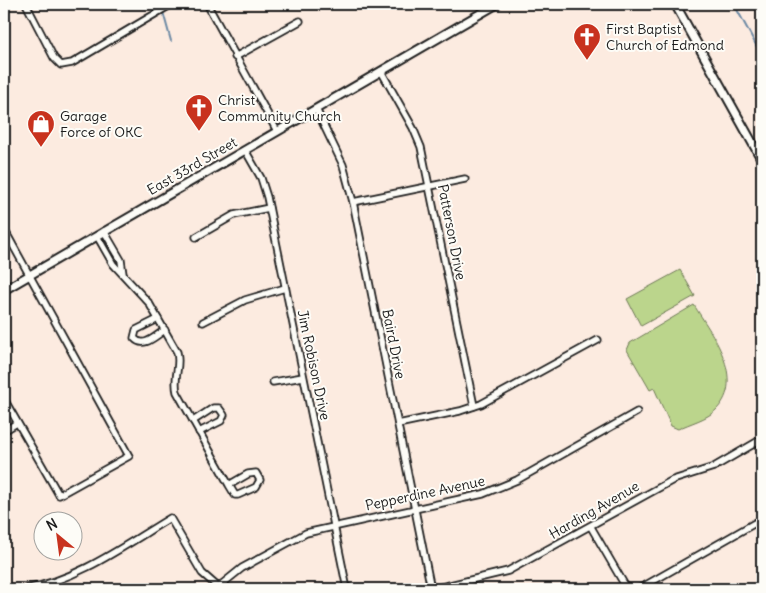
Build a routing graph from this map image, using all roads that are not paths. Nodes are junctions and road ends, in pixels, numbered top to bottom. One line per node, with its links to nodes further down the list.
1 (26, 4): 2 (street)
2 (172, 4)
3 (207, 4): 7 (street)
4 (498, 4): 8 (street, East 33rd Street)
5 (675, 4): 12 (street)
6 (300, 21): 7 (street)
7 (235, 57): 10 (street)
8 (381, 71): 9 (street, East 33rd Street); 14 (street, Patterson Drive)
9 (316, 109): 10 (street, East 33rd Street); 15 (street, Baird Drive)
10 (277, 131): 11 (street, East 33rd Street)
11 (245, 150): 16 (street, Jim Robison Drive); 18 (street, East 33rd Street)
12 (762, 160)
13 (465, 179): 14 (street)
14 (430, 186): 15 (street); 34 (street, Patterson Drive)
15 (353, 202): 38 (street, Baird Drive)
16 (270, 208): 20 (street); 25 (street, Jim Robison Drive)
17 (4, 229): 24 (street)
18 (104, 231): 19 (street, East 33rd Street); 21 (street)
19 (97, 236): 22 (street); 24 (street, East 33rd Street)
20 (196, 237)
21 (119, 257): 22 (street); 23 (street)
22 (112, 261): 23 (street)
23 (123, 274): 27 (street)
24 (29, 275): 26 (street, East 33rd Street); 37 (street)
25 (285, 288): 28 (street); 31 (street, Jim Robison Drive)
26 (4, 290)
27 (158, 319): 29 (street); 29 (street)
28 (203, 322)
29 (165, 330): 36 (street)
30 (598, 340): 34 (street)
31 (303, 377): 32 (street); 45 (street, Jim Robison Drive)
32 (273, 382)
33 (4, 399): 37 (street)
34 (474, 406): 38 (street)
35 (637, 412): 43 (street, Pepperdine Avenue)
36 (193, 421): 40 (street); 40 (street)
37 (17, 423): 39 (street)
38 (398, 424): 43 (street, Baird Drive)
39 (4, 431)
40 (200, 432): 42 (street)
41 (762, 439): 46 (street, Harding Avenue)
42 (229, 486): 42 (street)
43 (415, 510): 45 (street, Pepperdine Avenue); 50 (street, Baird Drive)
44 (762, 519): 52 (street)
45 (334, 525): 47 (street, Pepperdine Avenue); 49 (street, Jim Robison Drive)
46 (591, 527): 50 (street, Harding Avenue); 51 (street)
47 (217, 588): 48 (street)
48 (24, 589)
49 (347, 589)
50 (432, 589)
51 (627, 589)
52 (639, 589)

